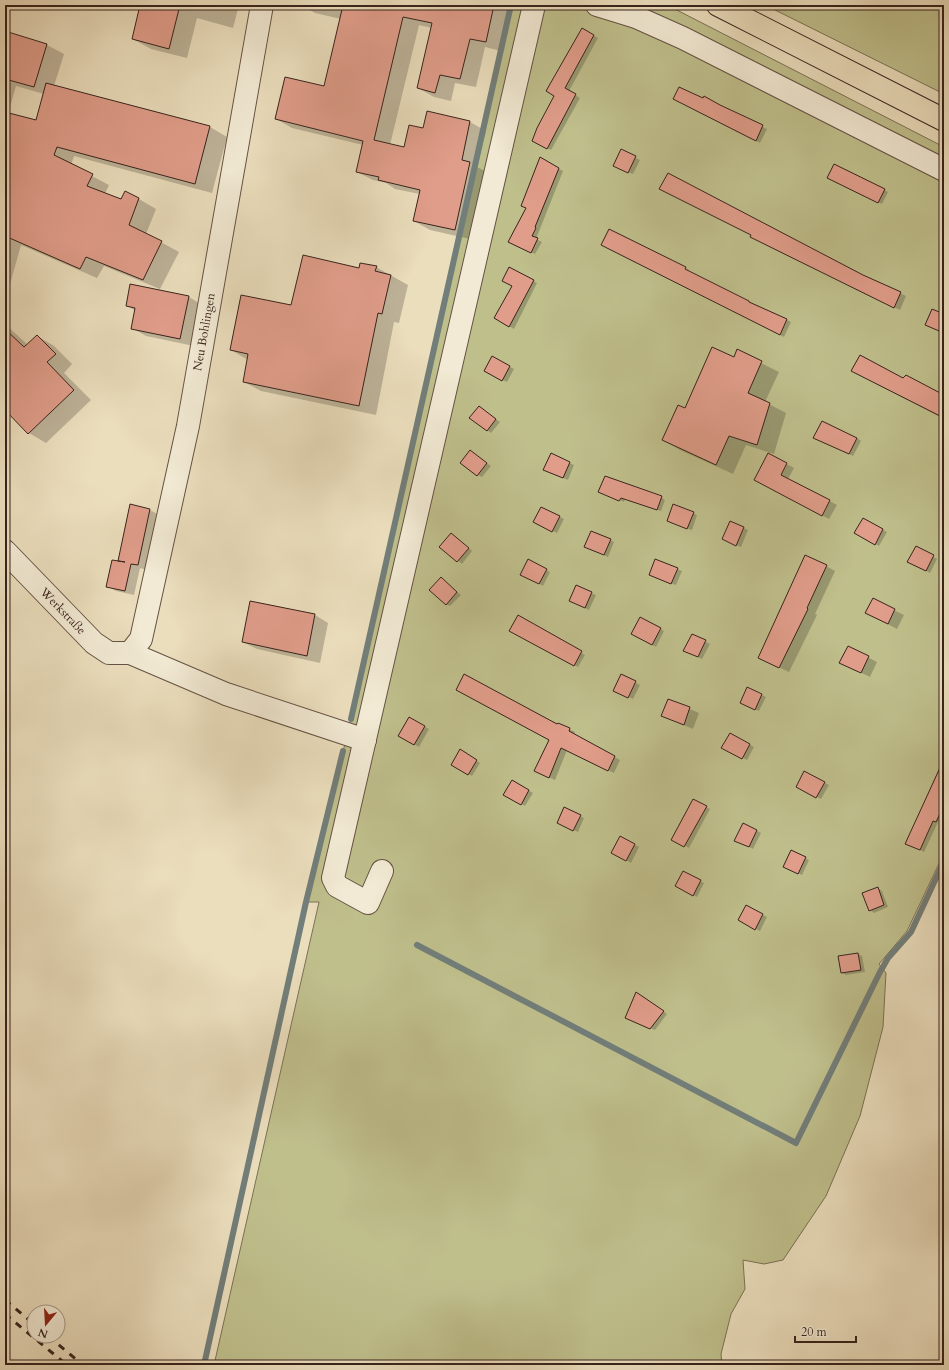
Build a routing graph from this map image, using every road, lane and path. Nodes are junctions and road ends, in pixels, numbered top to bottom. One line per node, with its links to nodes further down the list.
1 (262, 5): 8 (street, Neu Bohlingen)
2 (534, 5): 9 (street)
3 (597, 5): 6 (street)
4 (718, 5): 5 (main road)
5 (944, 120)
6 (944, 170)
7 (5, 551): 8 (street, Werkstraße)
8 (130, 653): 9 (street)
9 (365, 740): 10 (street)
10 (382, 871)

